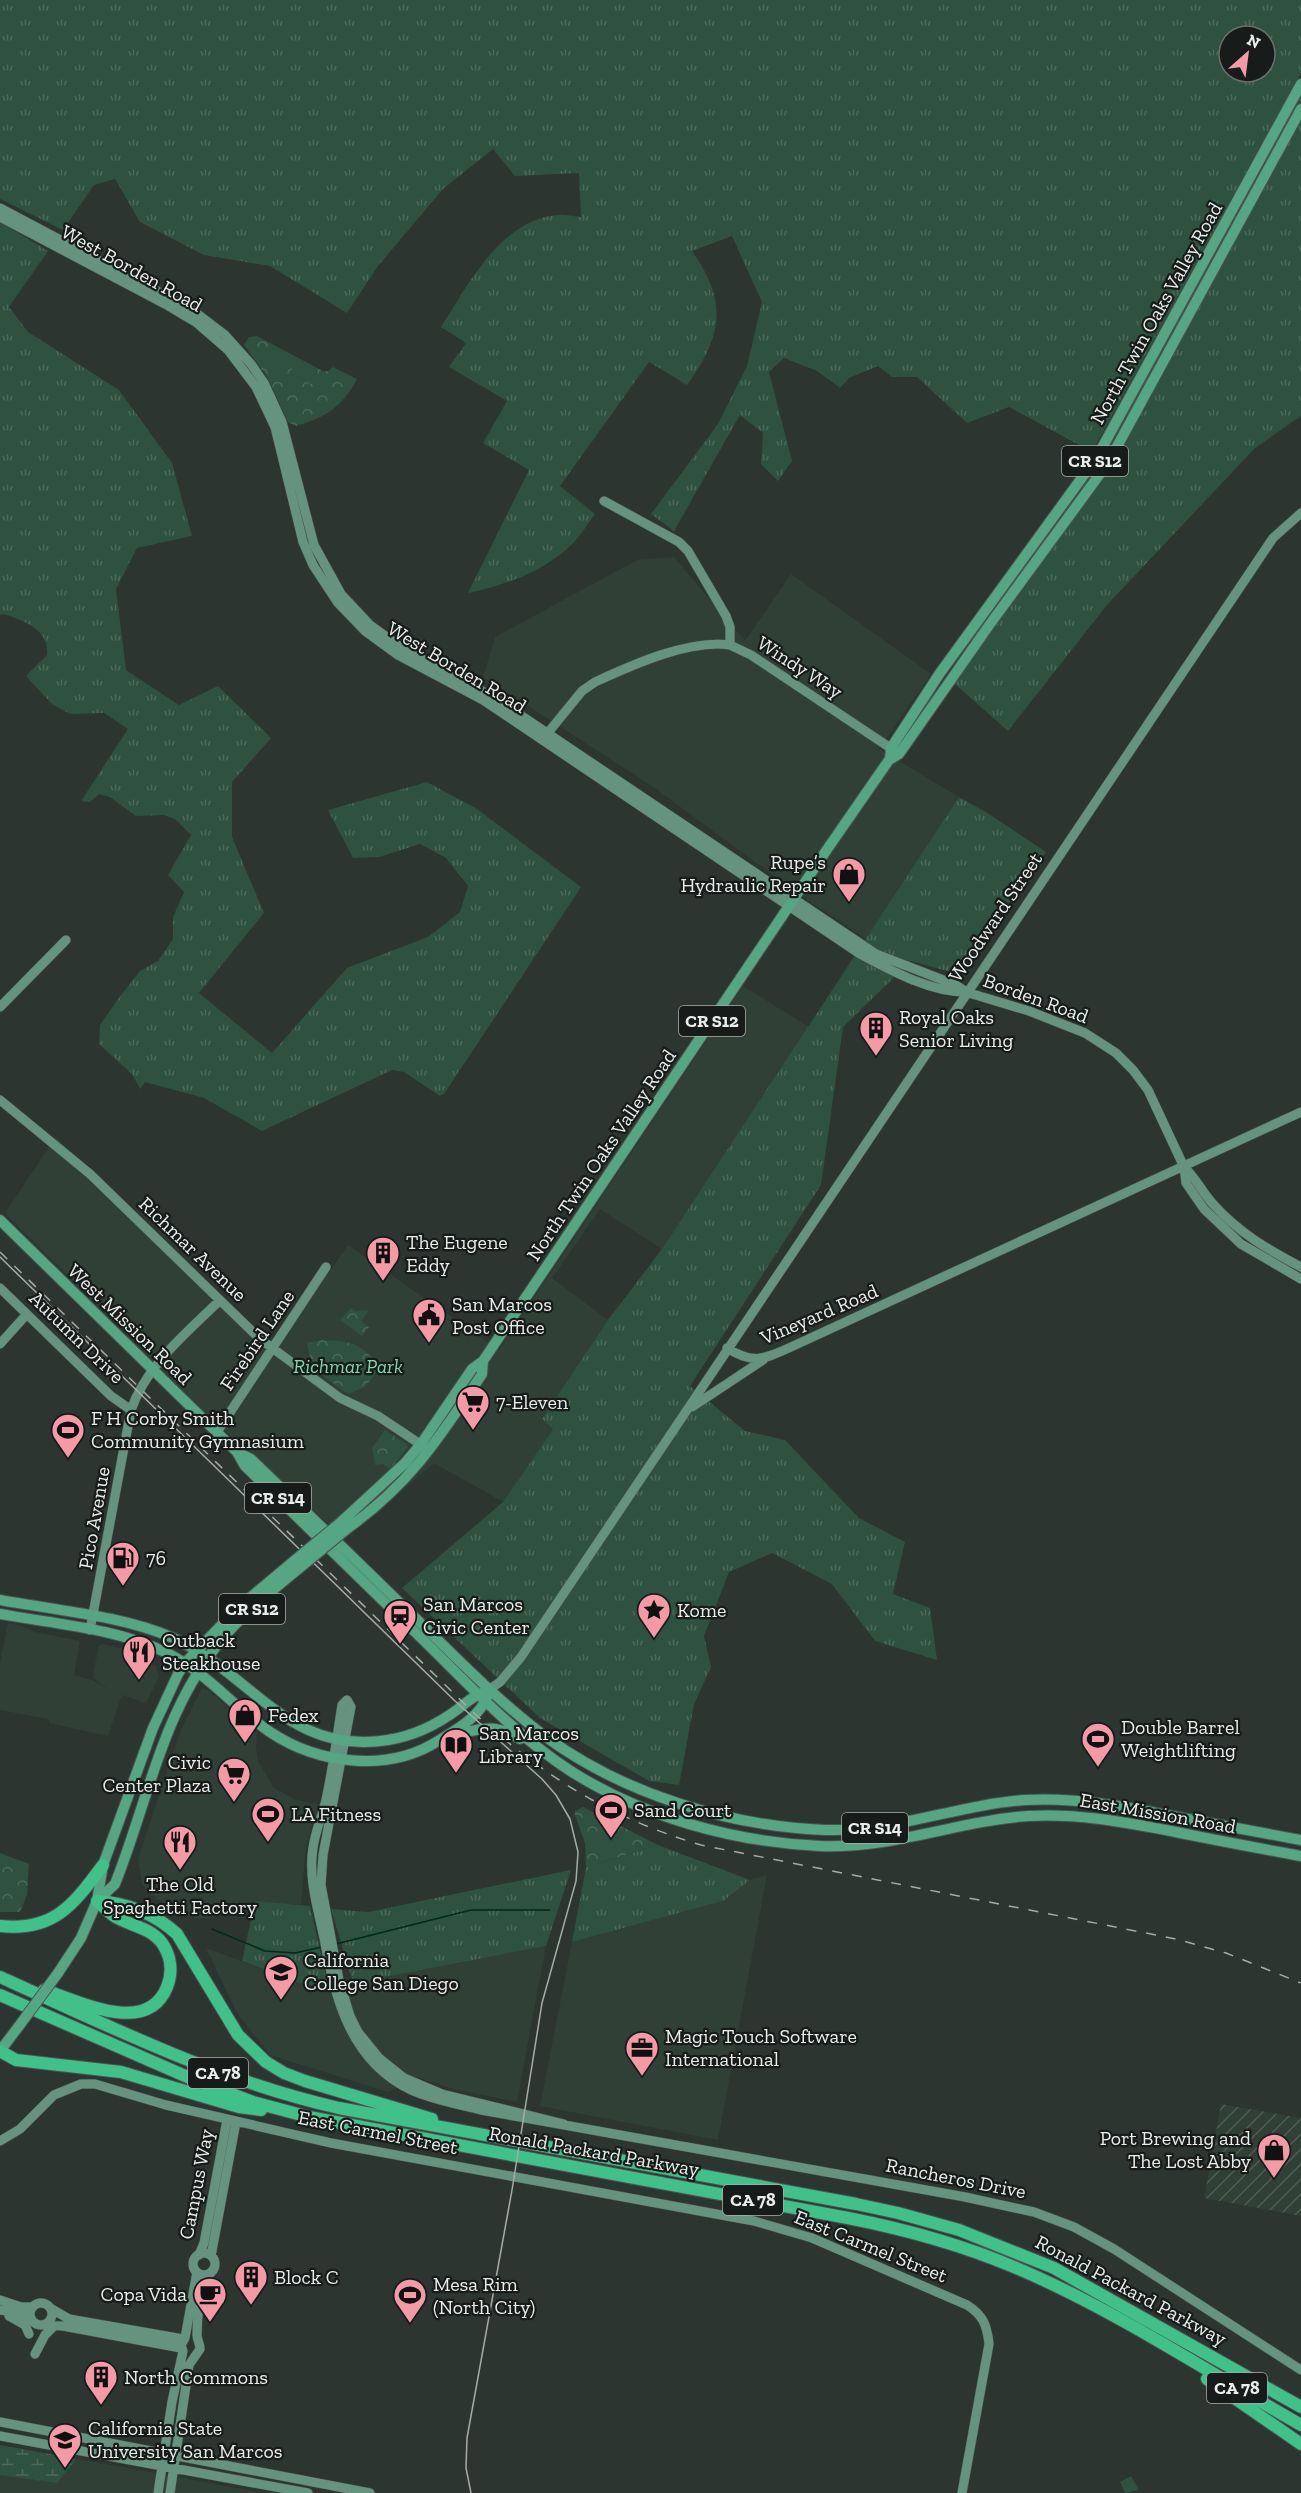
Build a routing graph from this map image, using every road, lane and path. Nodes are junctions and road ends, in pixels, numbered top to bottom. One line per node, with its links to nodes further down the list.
1 (1301, 84): 4 (main road, North Twin Oaks Valley Road / CR S12)
2 (1301, 109): 3 (main road, North Twin Oaks Valley Road / CR S12)
3 (1279, 150): 4 (main road); 7 (main road, North Twin Oaks Valley Road / CR S12)
4 (1248, 183): 7 (main road); 12 (main road, North Twin Oaks Valley Road / CR S12)
5 (0, 208): 11 (main road, West Borden Road)
6 (0, 217): 13 (main road, West Borden Road)
7 (1232, 237): 12 (main road, North Twin Oaks Valley Road / CR S12)
8 (604, 501): 10 (main road, Windy Way)
9 (1301, 513): 15 (main road, Woodward Street)
10 (730, 645): 11 (main road); 12 (main road, Windy Way)
11 (547, 734): 13 (main road, West Borden Road)
12 (893, 754): 13 (main road, North Twin Oaks Valley Road / CR S12)
13 (791, 903): 15 (main road, Borden Road); 35 (main road, North Twin Oaks Valley Road / CR S12)
14 (66, 940): 16 (main road)
15 (966, 992): 19 (main road, Borden Road); 28 (main road, Woodward Street)
16 (0, 1007)
17 (0, 1100): 25 (main road, Richmar Avenue)
18 (1301, 1112): 19 (main road, Vineyard Road)
19 (1184, 1167): 22 (main road, Borden Road); 23 (main road, Borden Road); 30 (main road, Vineyard Road)
20 (0, 1220): 31 (main road, West Mission Road / CR S14)
21 (326, 1267): 29 (main road, Firebird Lane)
22 (1301, 1267)
23 (1301, 1279)
24 (0, 1288): 26 (main road, Autumn Drive)
25 (220, 1300): 29 (main road, Richmar Avenue); 31 (main road, Pico Avenue)
26 (27, 1314): 27 (main road); 32 (main road, Autumn Drive)
27 (0, 1344)
28 (727, 1348): 30 (main road, Vineyard Road); 33 (main road)
29 (272, 1349): 34 (main road, Firebird Lane); 35 (main road, Richmar Avenue)
30 (764, 1358): 33 (main road)
31 (152, 1370): 32 (main road, Pico Avenue); 34 (main road, West Mission Road / CR S14)
32 (131, 1410): 40 (main road, Pico Avenue)
33 (686, 1412): 46 (main road)
34 (217, 1432): 36 (main road, West Mission Road / CR S14)
35 (425, 1447): 37 (main road, North Twin Oaks Valley Road / CR S12, bridge)
36 (327, 1539): 46 (main road, East Mission Road / CR S14); 47 (main road, East Mission Road / CR S14)
37 (298, 1563): 42 (main road, North Twin Oaks Valley Road / CR S12); 43 (main road, North Twin Oaks Valley Road / CR S12)
38 (0, 1600): 40 (main road)
39 (0, 1614): 41 (main road)
40 (94, 1617): 41 (main road, Pico Avenue); 42 (main road)
41 (90, 1630): 44 (main road)
42 (197, 1651): 43 (main road); 44 (main road, North Twin Oaks Valley Road)
43 (208, 1658): 45 (main road, North Twin Oaks Valley Road / CR S12); 49 (main road)
44 (185, 1663): 45 (main road); 60 (main road, North Twin Oaks Valley Road)
45 (198, 1671): 50 (main road); 61 (main road, North Twin Oaks Valley Road)
46 (490, 1689): 47 (main road); 56 (main road, East Mission Road / CR S14)
47 (482, 1698): 48 (main road); 49 (main road); 51 (main road, East Mission Road / CR S14)
48 (449, 1734): 50 (main road); 51 (main road)
49 (340, 1740): 50 (main road, Rancheros Drive)
50 (338, 1758): 87 (main road, Rancheros Drive)
51 (569, 1770): 58 (main road, East Mission Road / CR S14)
52 (1080, 1800): 53 (main road, East Mission Road / CR S14); 54 (main road); 56 (main road, East Mission Road / CR S14)
53 (1094, 1802): 55 (main road); 57 (main road, East Mission Road / CR S14)
54 (1060, 1815): 55 (main road, East Mission Road / CR S14); 58 (main road, East Mission Road / CR S14)
55 (1078, 1816): 59 (main road, East Mission Road / CR S14)
56 (928, 1818): 58 (main road)
57 (1301, 1840)
58 (892, 1842)
59 (1301, 1856)
60 (103, 1865): 61 (main road, North Twin Oaks Valley Road); 62 (highway)
61 (97, 1901): 63 (highway); 65 (main road, North Twin Oaks Valley Road, bridge); 68 (highway)
62 (0, 1926)
63 (0, 1977): 68 (highway, Ronald Packard Parkway / CA 78)
64 (0, 1995): 66 (highway, Ronald Packard Parkway / CA 78)
65 (0, 2051): 66 (highway)
66 (309, 2117): 84 (highway, Ronald Packard Parkway / CA 78)
67 (232, 2121): 69 (main road, East Carmel Street); 70 (main road, Campus Way); 101 (main road, East Carmel Street)
68 (450, 2128): 88 (highway, Ronald Packard Parkway / CA 78)
69 (0, 2141)
70 (217, 2219): 71 (main road, Campus Way); 72 (main road, Campus Way)
71 (199, 2255): 72 (main road, Campus Way); 73 (main road, Campus Way)
72 (211, 2256): 74 (main road, Campus Way)
73 (197, 2272): 74 (main road); 83 (main road, Campus Way)
74 (211, 2272): 82 (main road, Campus Way)
75 (0, 2300): 76 (main road)
76 (33, 2307): 77 (main road); 79 (main road)
77 (50, 2308): 80 (main road); 83 (main road)
78 (3, 2312): 79 (main road); 81 (main road)
79 (32, 2320): 80 (main road)
80 (49, 2326): 83 (main road); 85 (main road)
81 (29, 2334)
82 (197, 2339): 83 (main road); 86 (main road, Campus Way)
83 (183, 2344): 86 (main road); 93 (main road, Campus Way)
84 (1174, 2352): 90 (highway, Ronald Packard Parkway / CA 78); 92 (highway)
85 (35, 2354)
86 (196, 2354): 94 (main road, Campus Way)
87 (1301, 2370)
88 (1301, 2407)
89 (0, 2422): 93 (main road)
90 (1301, 2425)
91 (0, 2436): 95 (main road)
92 (1301, 2444)
93 (165, 2452): 94 (main road); 95 (main road, Campus Way)
94 (176, 2457): 96 (main road, Campus Way); 100 (main road)
95 (163, 2466): 96 (main road); 97 (main road, Campus Way)
96 (174, 2468): 98 (main road, Campus Way); 99 (main road)
97 (158, 2493)
98 (170, 2493)
99 (308, 2493)
100 (370, 2493)
101 (962, 2493)

